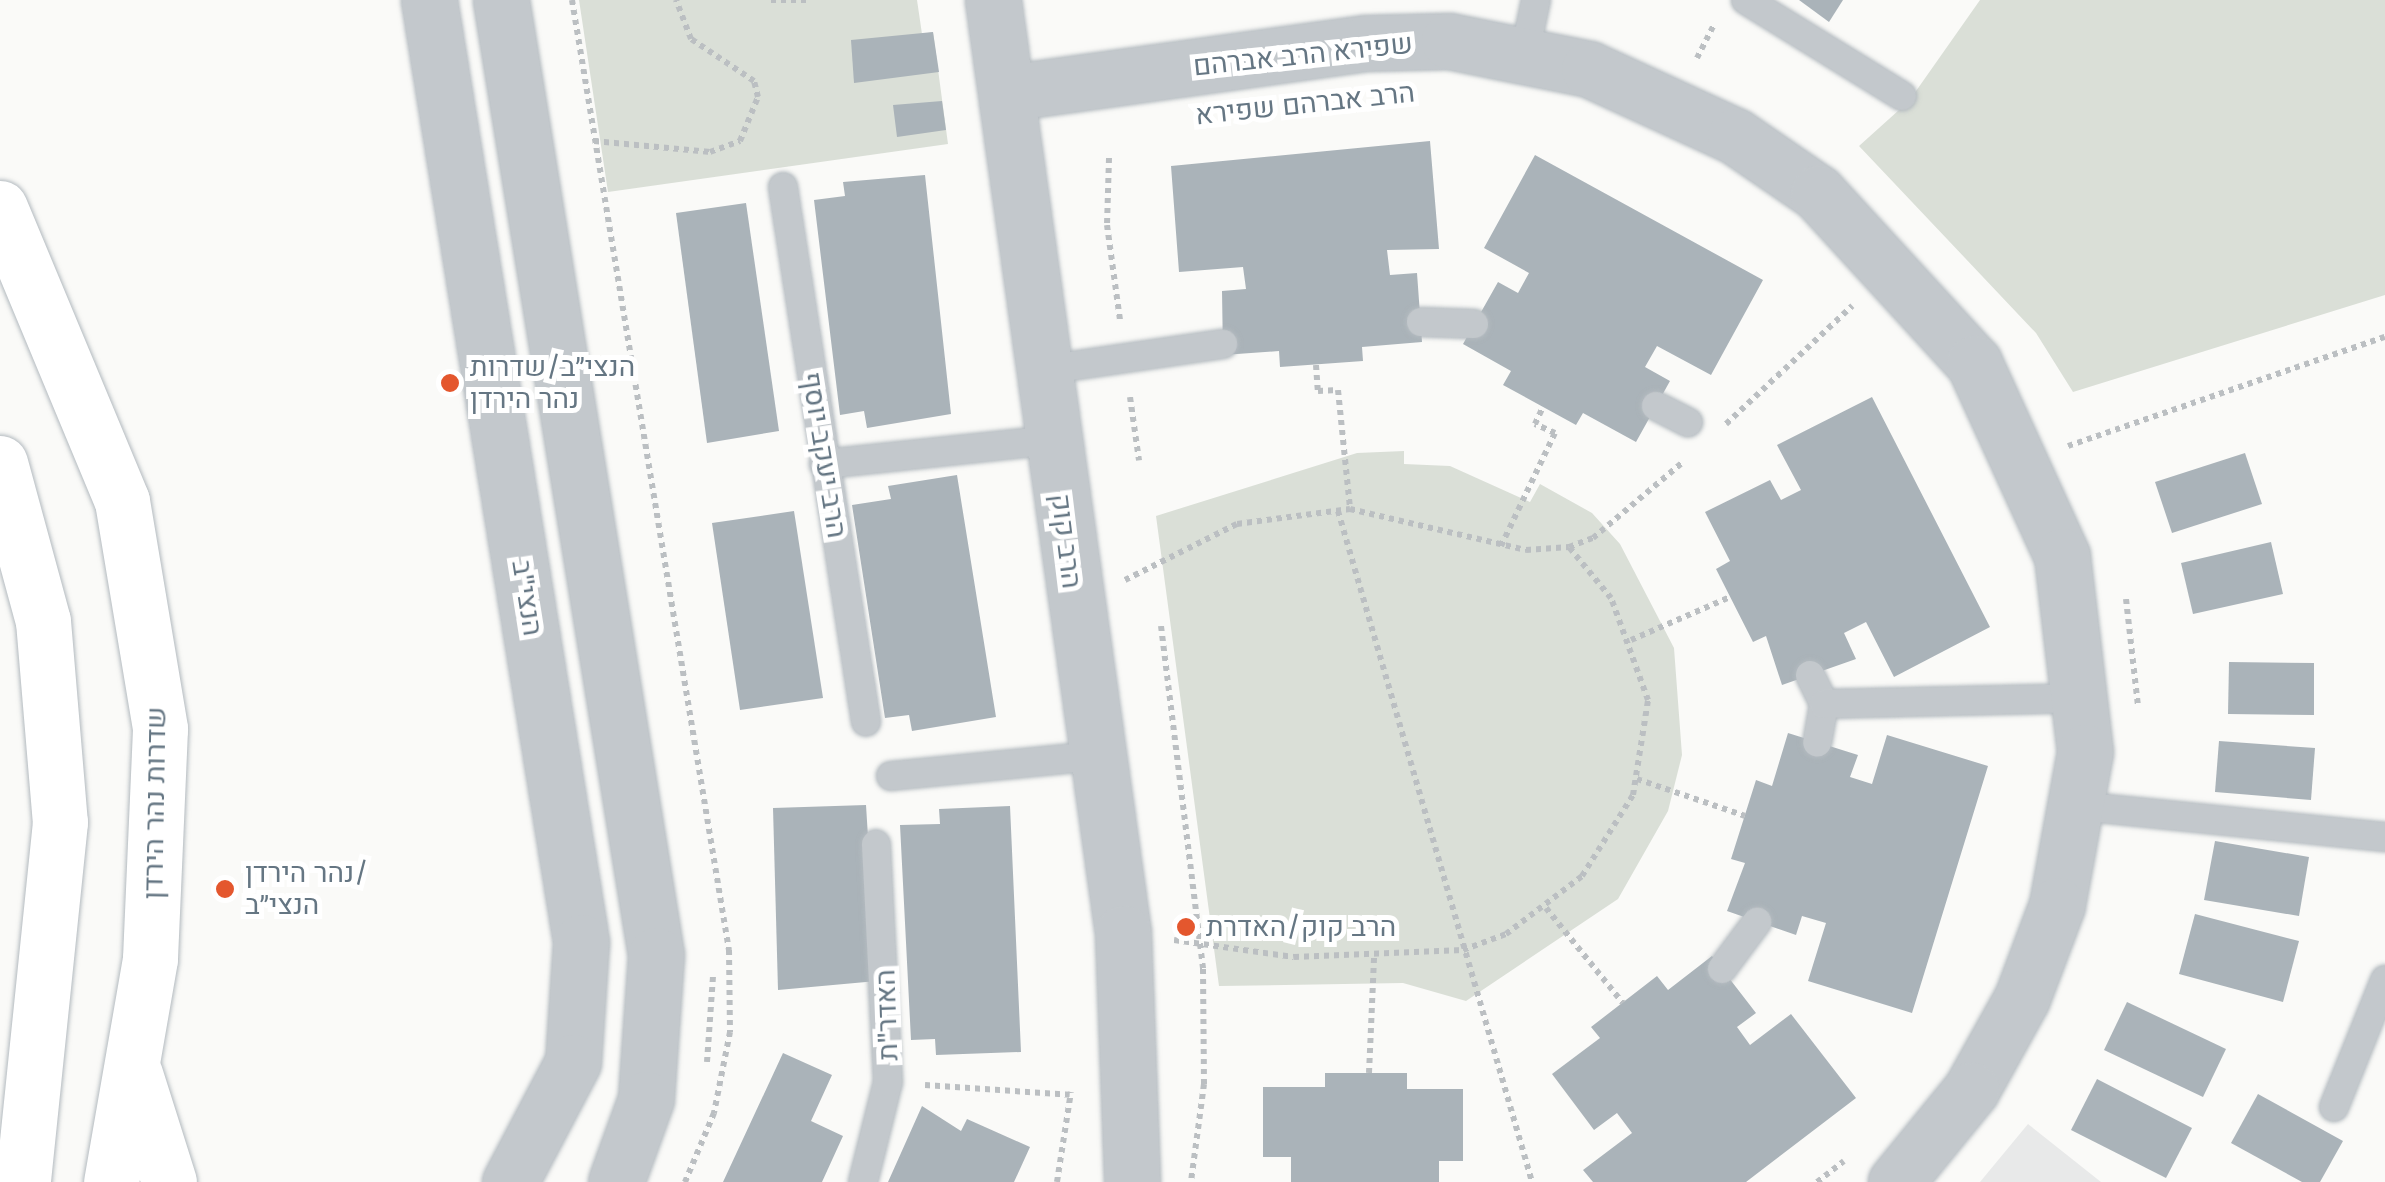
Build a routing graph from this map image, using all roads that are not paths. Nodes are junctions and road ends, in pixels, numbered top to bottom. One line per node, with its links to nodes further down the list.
1 (429, 0): 40 (street, הנצי"ב)
2 (501, 0): 41 (street)
3 (993, 0): 7 (street, הרב קוק)
4 (1536, 0): 6 (lane)
5 (1746, 0): 8 (lane)
6 (1525, 52): 7 (street, שפירא הרב אברהם); 21 (street, שפירא הרב אברהם)
7 (1006, 93): 14 (street, הרב קוק)
8 (1902, 96)
9 (784, 187): 19 (lane, הרב יעקב יוסף)
10 (0, 208): 33 (main road, שדרות נהר הירדן)
11 (1421, 322): 12 (lane)
12 (1474, 324)
13 (1223, 344): 14 (lane)
14 (1044, 370): 17 (street, הרב קוק)
15 (1656, 406): 16 (lane)
16 (1688, 422)
17 (1053, 440): 19 (lane); 25 (street, הרב קוק)
18 (0, 463): 37 (main road)
19 (824, 464): 23 (lane, הרב יעקב יוסף)
20 (1810, 675): 22 (lane)
21 (2083, 698): 22 (lane); 27 (street)
22 (1824, 704): 24 (lane)
23 (866, 722)
24 (1817, 742)
25 (1096, 756): 26 (lane); 34 (street, הרב קוק)
26 (892, 776)
27 (2079, 806): 28 (lane); 36 (street)
28 (2385, 838)
29 (876, 844): 42 (lane, האדר"ת)
30 (1757, 922): 31 (lane)
31 (1722, 969)
32 (2385, 980): 35 (lane)
33 (134, 1066): 38 (main road, שדרות נהר הירדן); 39 (main road)
34 (1126, 1082): 43 (street, הרב קוק); 44 (street, הרב קוק)
35 (2334, 1107)
36 (1875, 1168)
37 (24, 1182)
38 (111, 1182)
39 (169, 1182)
40 (510, 1182)
41 (616, 1182)
42 (863, 1182)
43 (1100, 1182)
44 (1132, 1182)

